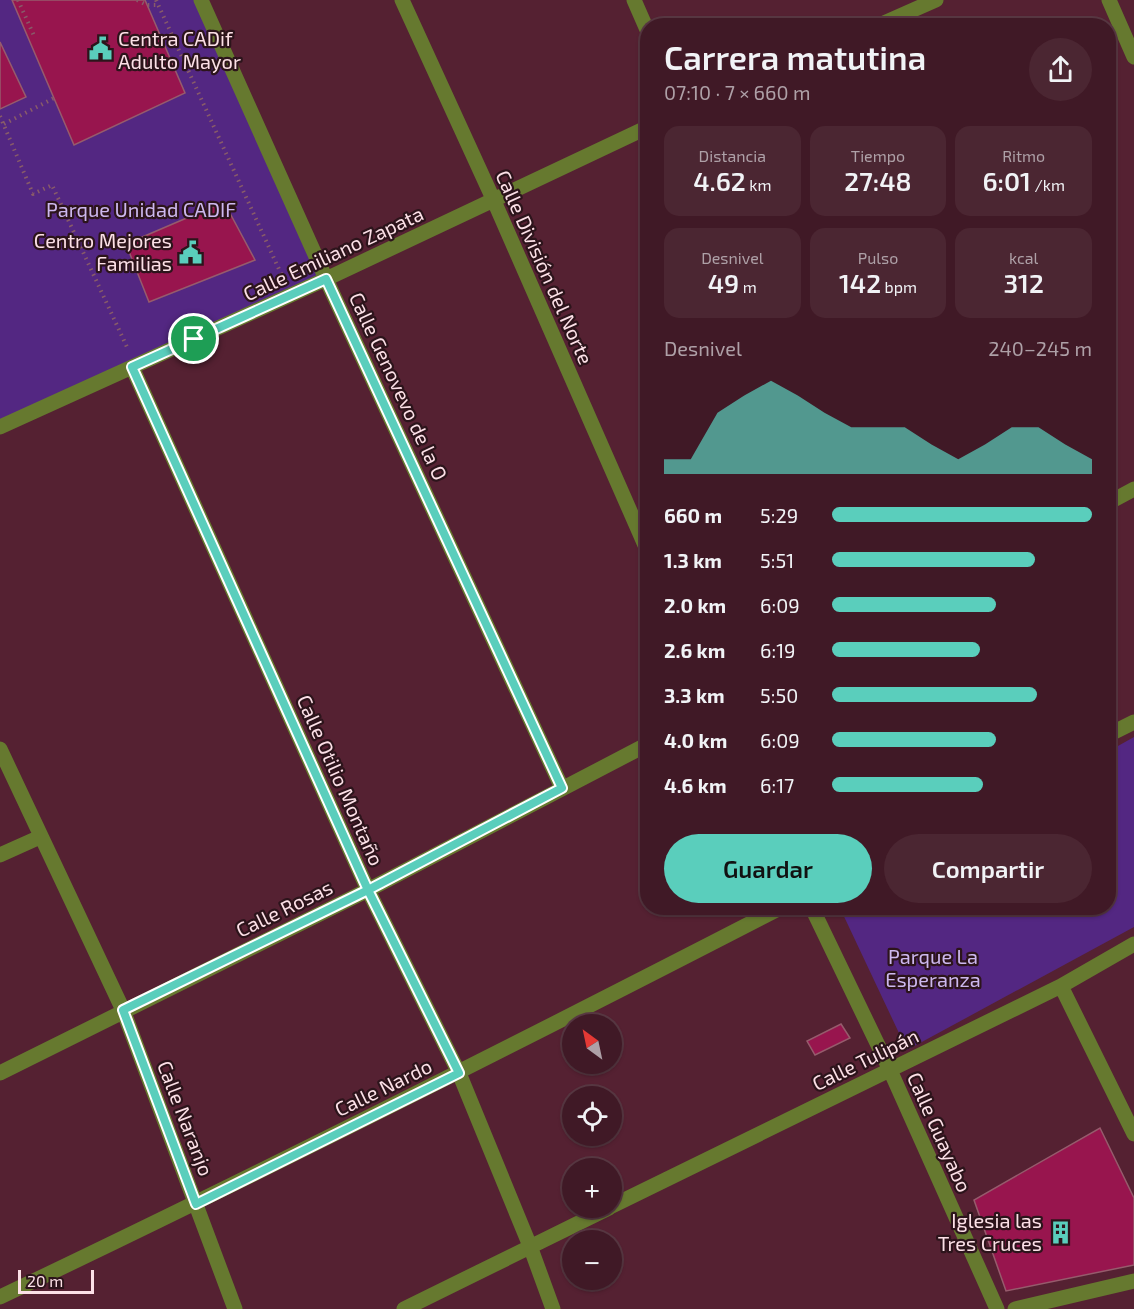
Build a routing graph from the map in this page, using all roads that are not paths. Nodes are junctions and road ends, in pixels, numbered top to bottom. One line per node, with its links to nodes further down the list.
1 (201, 0): 11 (street, Calle Genovevo de la O)
2 (402, 0): 10 (street, Calle División del Norte)
3 (634, 0): 6 (street)
4 (936, 0): 7 (street)
5 (1109, 0): 8 (street)
6 (642, 18)
7 (904, 18)
8 (1134, 57)
9 (640, 131): 10 (street, Calle Emiliano Zapata)
10 (494, 201): 11 (street, Calle Emiliano Zapata); 16 (street, Calle División del Norte)
11 (326, 279): 12 (street, Calle Emiliano Zapata); 21 (street, Calle Genovevo de la O)
12 (132, 367): 13 (street, Calle Emiliano Zapata); 24 (street, Calle Otilio Montaño)
13 (0, 427)
14 (1134, 489): 15 (street)
15 (1116, 495)
16 (640, 534)
17 (1134, 722): 18 (street)
18 (1116, 731)
19 (640, 748): 21 (street, Calle Rosas)
20 (0, 749): 22 (street, Calle Naranjo)
21 (562, 788): 24 (street, Calle Rosas)
22 (40, 837): 23 (street); 29 (street, Calle Naranjo)
23 (0, 855)
24 (368, 890): 29 (street, Calle Rosas); 32 (street, Calle Otilio Montaño)
25 (766, 915): 32 (street, Calle Nardo)
26 (815, 915): 30 (street, Calle Guayabo)
27 (1134, 944): 28 (street, Calle Tulipán)
28 (1061, 986): 30 (street, Calle Tulipán); 33 (street)
29 (123, 1010): 31 (street, Calle Rosas); 35 (street, Calle Naranjo)
30 (890, 1070): 34 (street, Calle Tulipán); 43 (street, Calle Guayabo)
31 (0, 1073)
32 (459, 1073): 35 (street, Calle Nardo); 37 (street, Calle Otilio Montaño)
33 (1134, 1134)
34 (622, 1201)
35 (196, 1204): 39 (street, Calle Nardo); 40 (street, Calle Naranjo)
36 (587, 1218): 37 (street, Calle Tulipán)
37 (530, 1246): 41 (street, Calle Tulipán); 42 (street, Calle Otilio Montaño)
38 (1134, 1281): 44 (street)
39 (0, 1297)
40 (235, 1309)
41 (404, 1309)
42 (553, 1309)
43 (997, 1309)
44 (1015, 1309)

